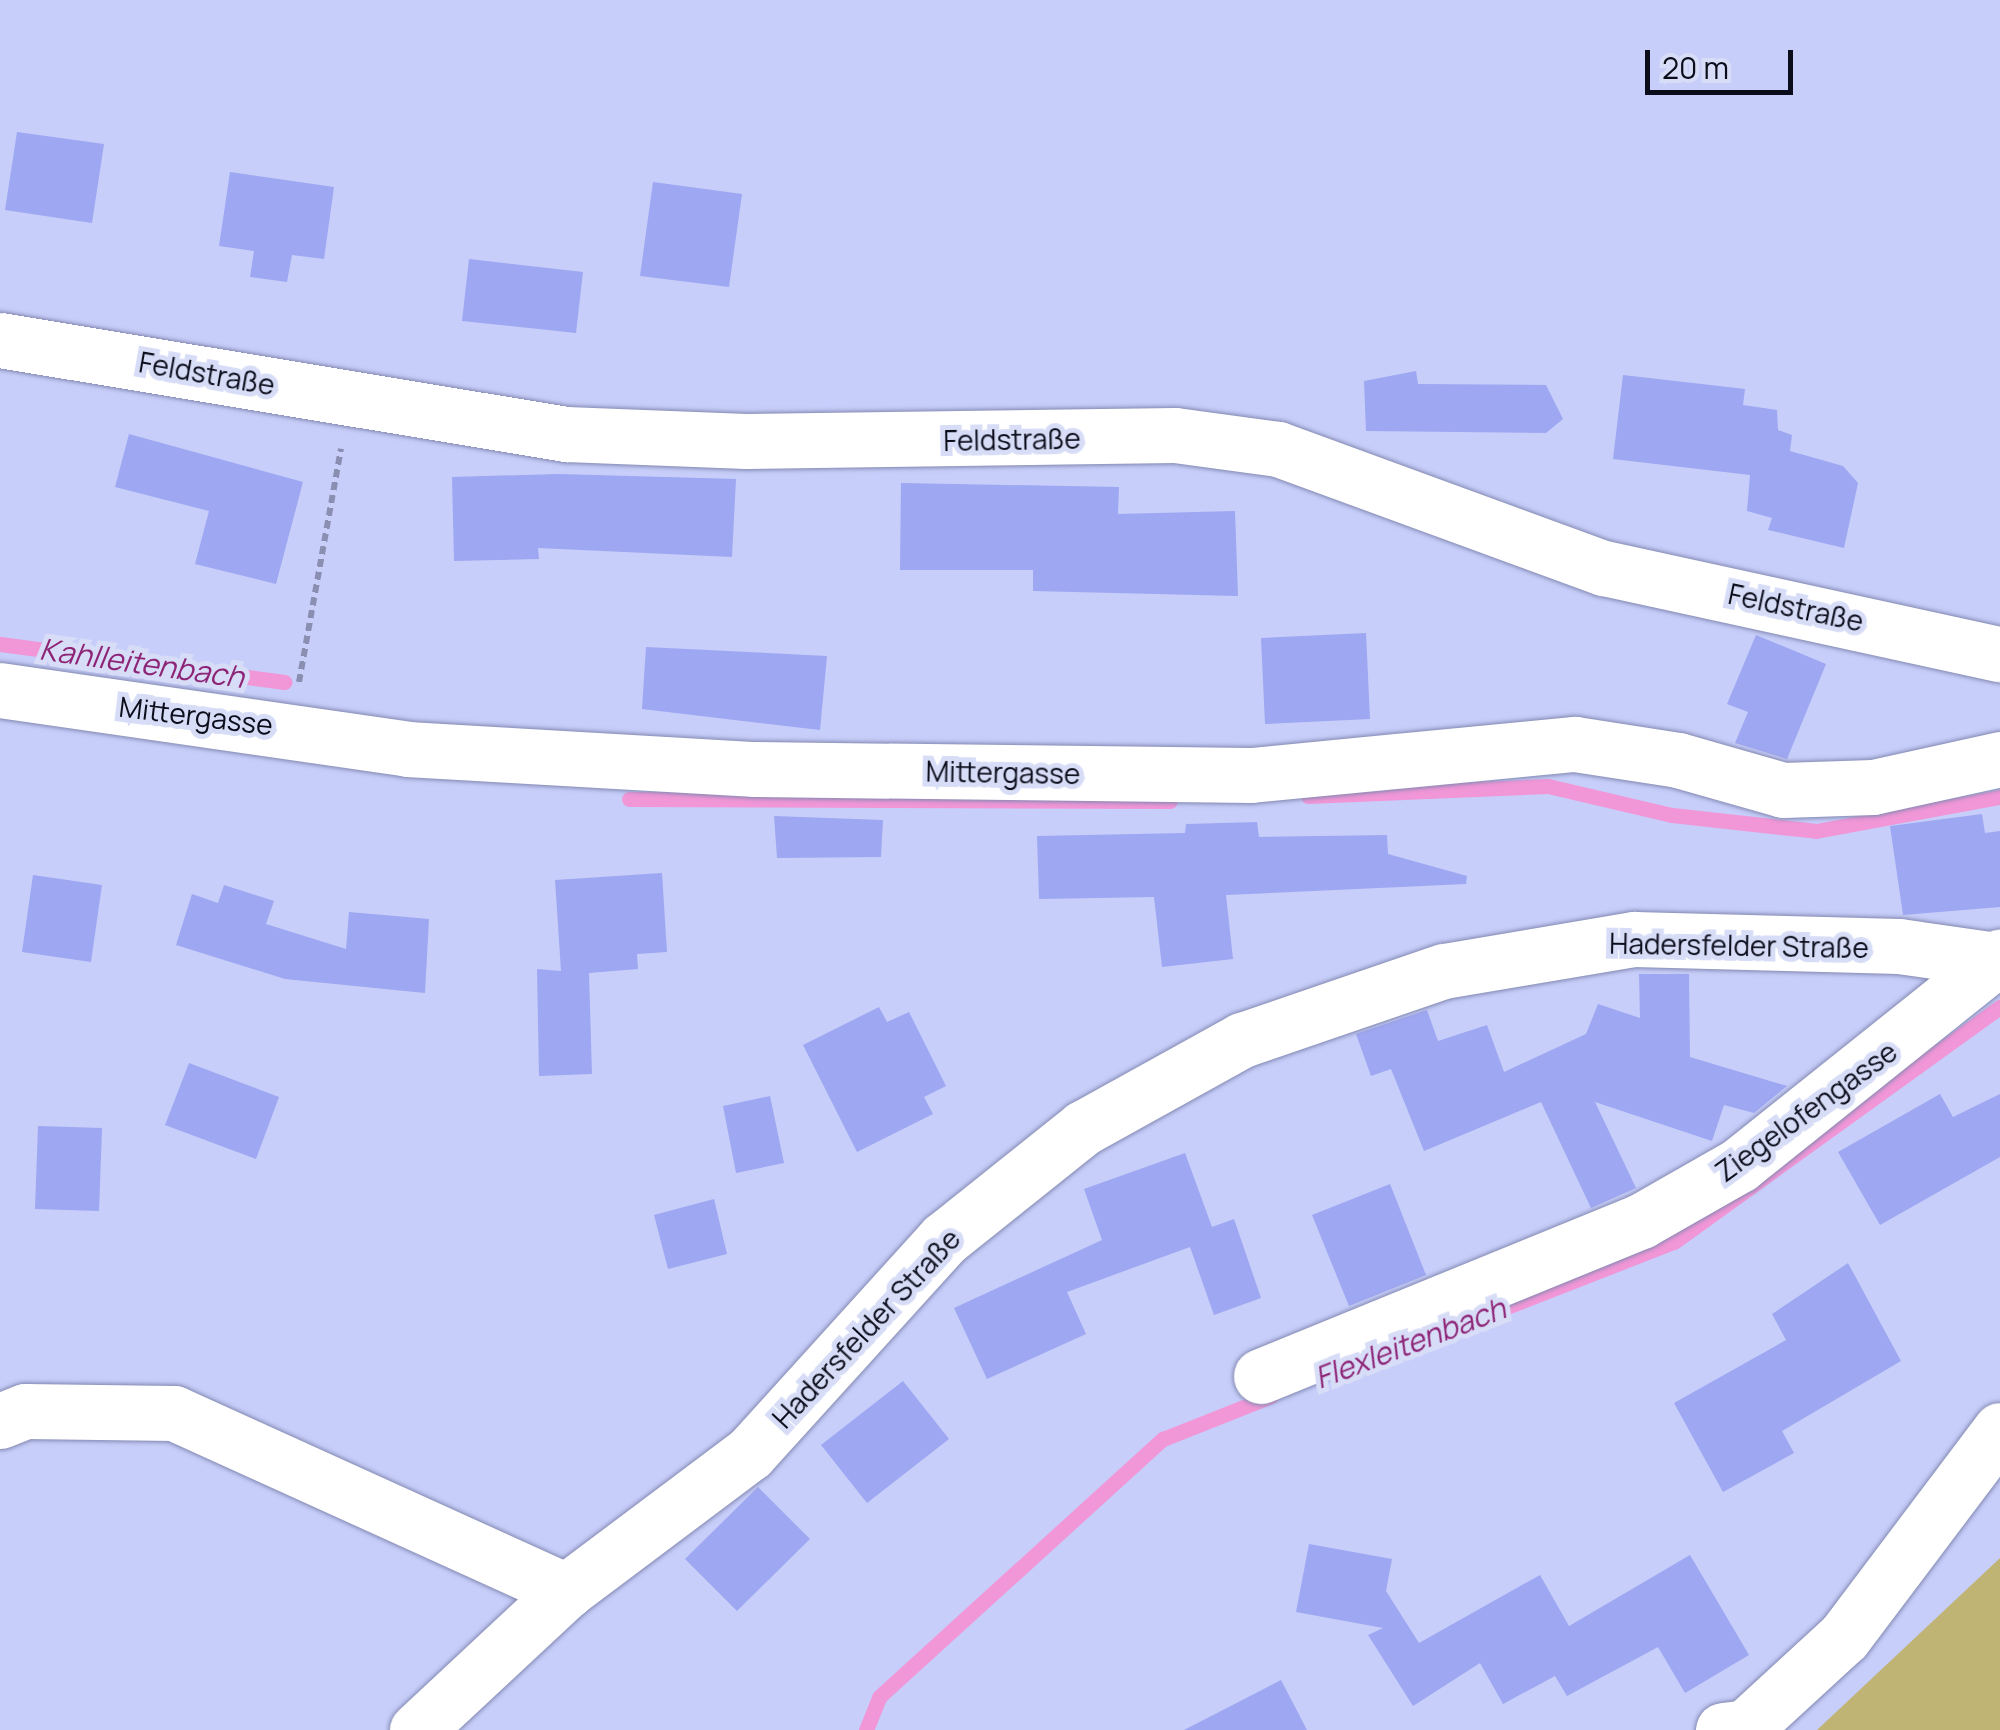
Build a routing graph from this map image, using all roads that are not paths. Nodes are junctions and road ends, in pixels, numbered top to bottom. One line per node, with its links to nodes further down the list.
1 (0, 340): 2 (street, Feldstraße)
2 (2000, 654)
3 (0, 690): 4 (street, Mittergasse)
4 (2000, 759)
5 (1998, 958): 6 (street, Ziegelofengasse); 9 (street, Hadersfelder Straße)
6 (1262, 1376)
7 (0, 1421): 9 (street)
8 (2000, 1430): 11 (street)
9 (566, 1591): 10 (street, Hadersfelder Straße)
10 (418, 1730)
11 (1723, 1730)

